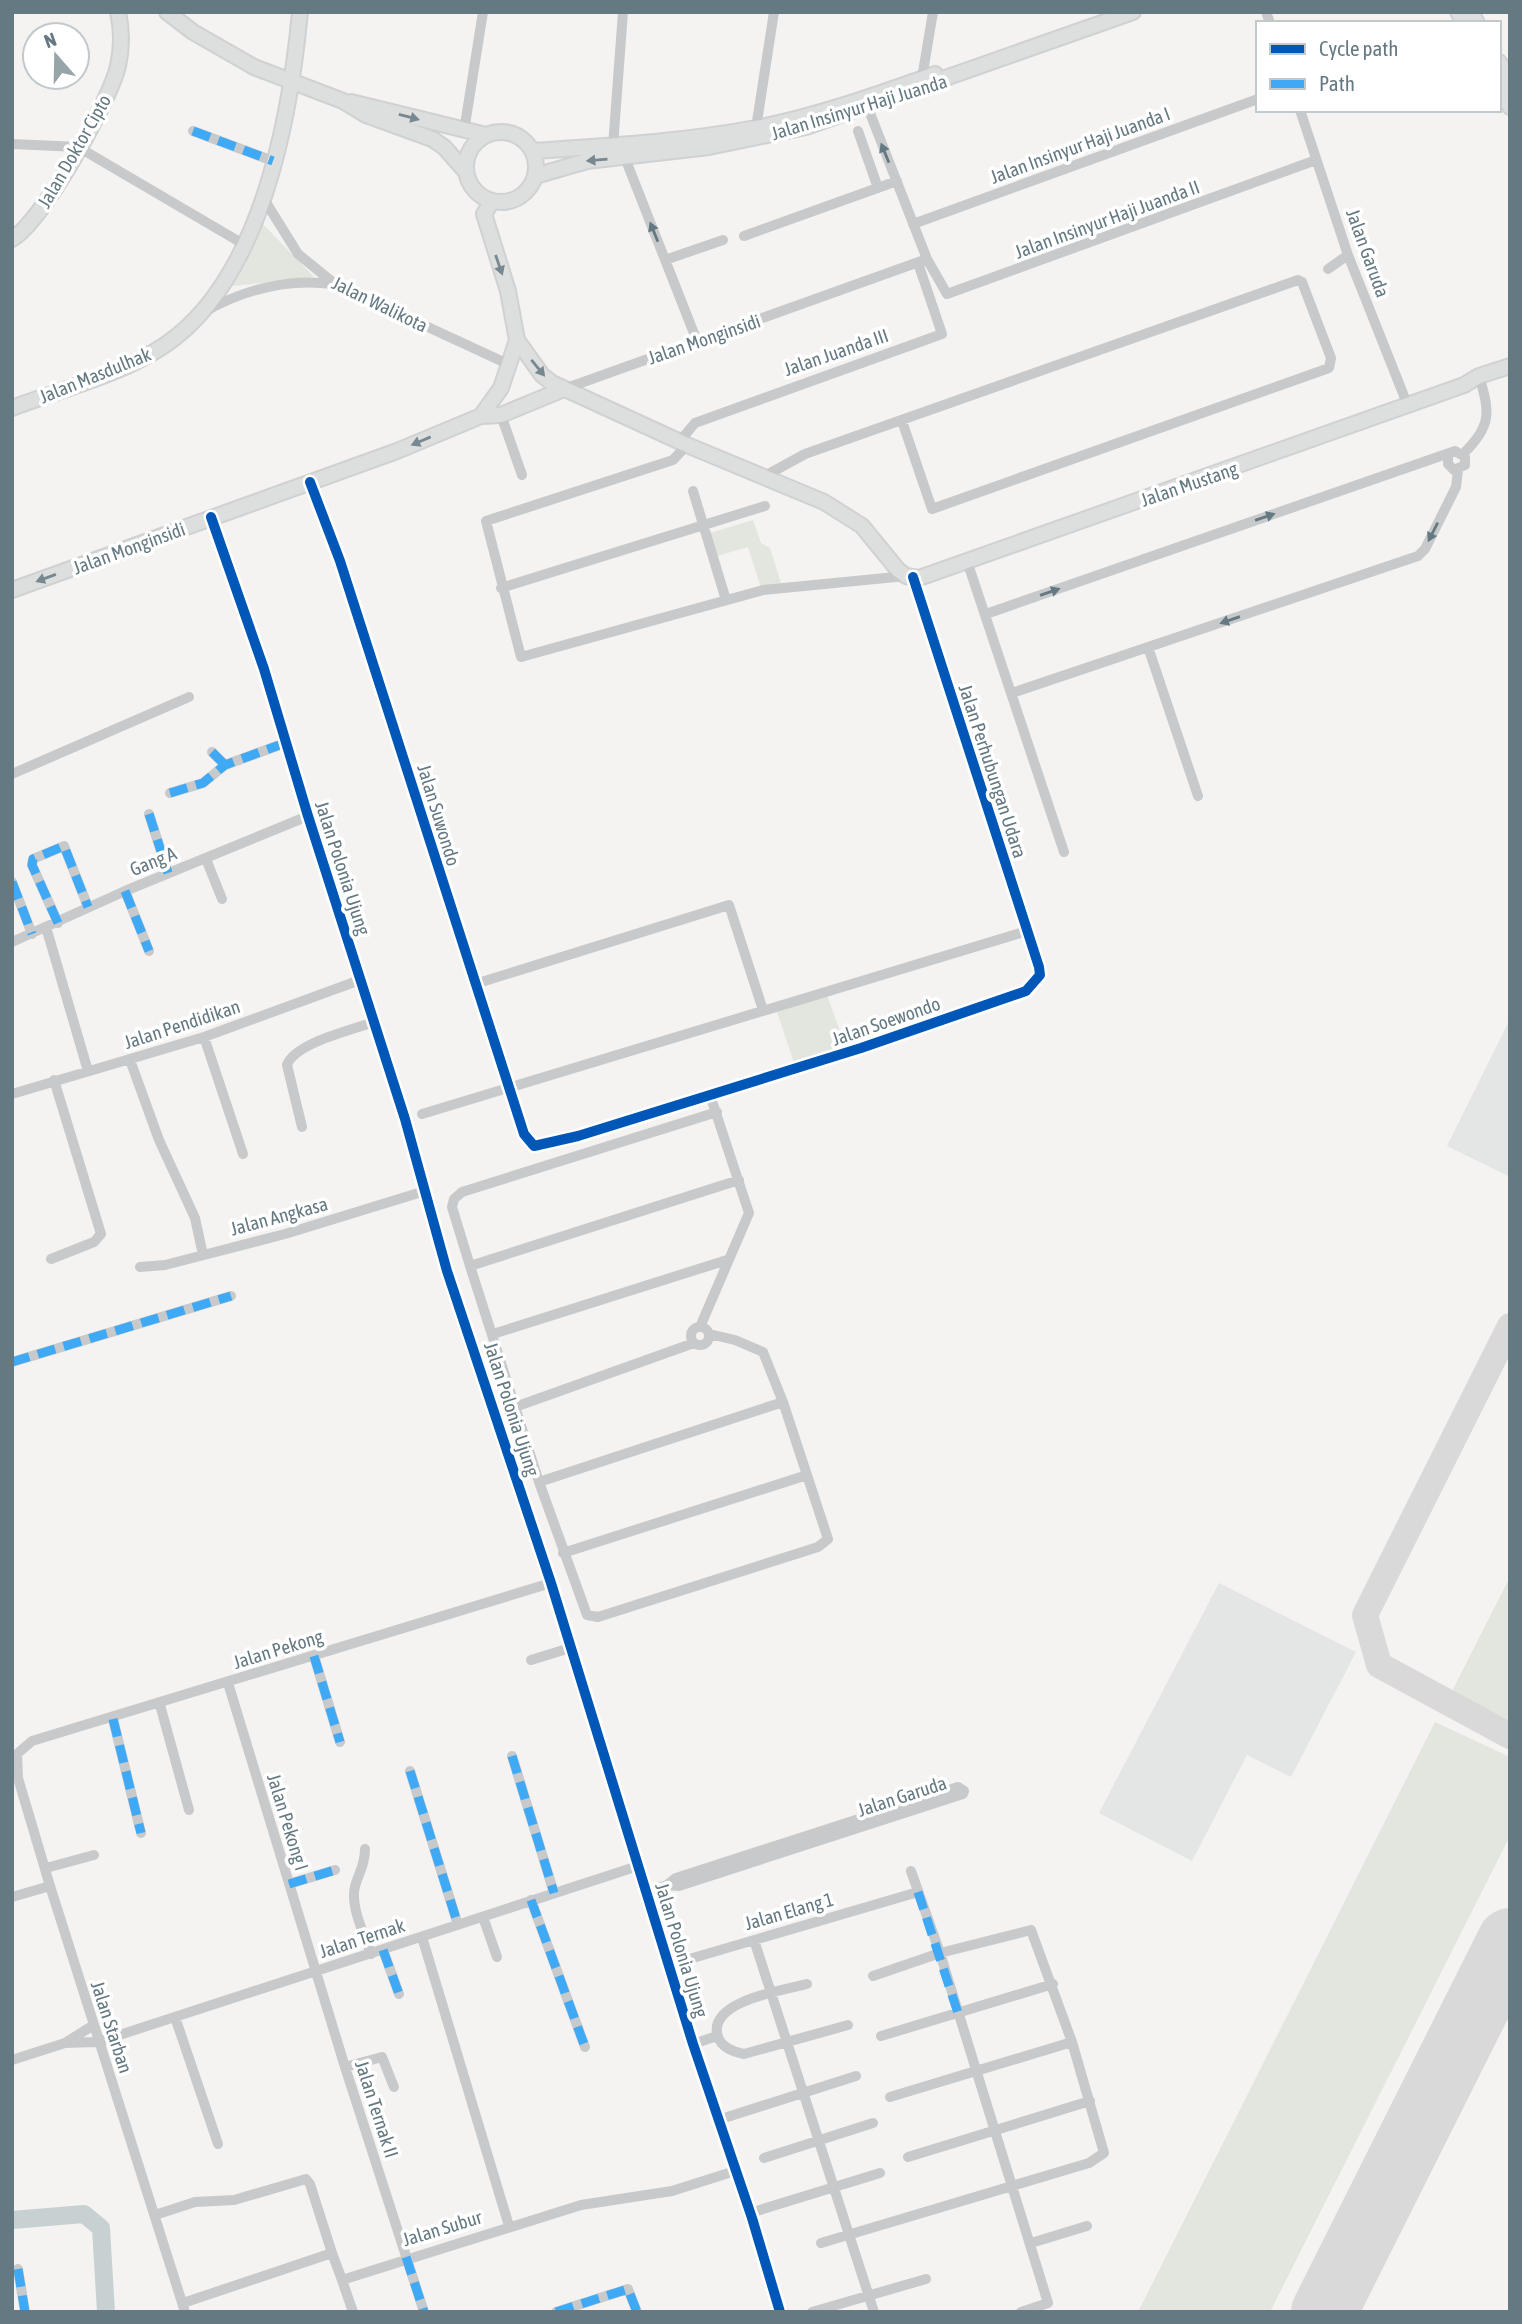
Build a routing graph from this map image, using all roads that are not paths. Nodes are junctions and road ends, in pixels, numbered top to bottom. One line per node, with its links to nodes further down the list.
1 (118, 12): 27 (main road, Jalan Doktor Cipto)
2 (167, 12): 12 (main road)
3 (300, 12): 12 (main road)
4 (483, 12): 22 (street)
5 (623, 12): 26 (street)
6 (774, 12): 20 (street)
7 (933, 12): 11 (street)
8 (1104, 12): 11 (main road, Jalan Insinyur Haji Juanda)
9 (1133, 12): 18 (main road, Jalan Insinyur Haji Juanda)
10 (1501, 65): 13 (main road)
11 (922, 78): 20 (main road, Jalan Insinyur Haji Juanda)
12 (294, 81): 16 (main road); 31 (main road)
13 (1510, 81)
14 (1501, 91): 17 (main road)
15 (1256, 100): 38 (street, Jalan Insinyur Haji Juanda I)
16 (343, 101): 22 (main road, one-way to 22); 32 (main road)
17 (1510, 107)
18 (868, 108): 29 (main road, Jalan Insinyur Haji Juanda); 34 (street, one-way to 18)
19 (1301, 112): 30 (street, Jalan Garuda)
20 (756, 128): 26 (main road, Jalan Insinyur Haji Juanda)
21 (193, 131): 31 (street)
22 (464, 131): 24 (main road)
23 (858, 131): 35 (street)
24 (486, 135): 28 (main road); 32 (main road)
25 (12, 144): 27 (street)
26 (613, 146): 28 (main road, Jalan Insinyur Haji Juanda)
27 (78, 147): 40 (main road, Jalan Doktor Cipto); 42 (street)
28 (532, 151): 33 (main road)
29 (625, 158): 33 (main road, Jalan Insinyur Haji Juanda, one-way to 33); 44 (street, one-way to 29)
30 (1317, 160): 43 (street, Jalan Garuda); 45 (street, Jalan Insinyur Haji Juanda II)
31 (273, 161): 36 (main road)
32 (466, 172): 37 (main road)
33 (535, 176): 37 (main road)
34 (897, 181): 35 (street); 38 (street)
35 (878, 188): 39 (street)
36 (262, 197): 42 (main road, Jalan Masdulhak); 47 (street, Jalan Walikota)
37 (492, 201): 49 (main road, one-way to 49)
38 (913, 224): 45 (street)
39 (744, 236)
40 (12, 239)
41 (723, 240): 44 (street)
42 (245, 245): 48 (main road, Jalan Masdulhak)
43 (1349, 255): 46 (street); 56 (street, Jalan Garuda)
44 (665, 260): 50 (street)
45 (923, 261): 50 (street, Jalan Monginsidi); 61 (street, Jalan Juanda III)
46 (1328, 269)
47 (335, 284): 48 (street); 51 (street, Jalan Walikota)
48 (195, 318): 57 (main road, Jalan Masdulhak)
49 (517, 340): 51 (main road); 55 (main road, Jalan Perhubungan Udara, one-way to 55)
50 (697, 341): 55 (street, Jalan Monginsidi)
51 (510, 365): 59 (main road)
52 (1510, 366): 54 (main road, Jalan Mustang)
53 (1510, 373): 54 (main road, Jalan Mustang)
54 (1480, 380): 56 (main road, Jalan Mustang); 62 (street)
55 (564, 389): 58 (main road, Jalan Monginsidi); 61 (main road, Jalan Perhubungan Udara)
56 (1408, 406): 72 (main road, Jalan Mustang)
57 (12, 408)
58 (501, 415): 59 (main road, Jalan Monginsidi); 65 (street)
59 (481, 416): 67 (main road, Jalan Monginsidi, one-way to 67)
60 (902, 421): 60 (street); 66 (street)
61 (684, 443): 66 (main road, Jalan Perhubungan Udara); 74 (street)
62 (1463, 454): 63 (street); 64 (street)
63 (1448, 456): 64 (street); 77 (street, one-way to 63)
64 (1458, 470): 78 (street, one-way to 78)
65 (522, 475)
66 (763, 477): 73 (main road, Jalan Perhubungan Udara)
67 (310, 482): 70 (main road, Jalan Monginsidi); 104 (street, Jalan Suwondo)
68 (693, 491): 71 (street)
69 (765, 506): 71 (street)
70 (211, 517): 75 (main road, Jalan Monginsidi, one-way to 75); 81 (street, Jalan Polonia Ujung)
71 (702, 525): 74 (street); 76 (street)
72 (967, 561): 73 (main road, Jalan Mustang); 77 (street)
73 (909, 577): 76 (street); 98 (street, Jalan Perhubungan Udara)
74 (501, 589): 76 (street)
75 (12, 590)
76 (726, 600)
77 (986, 614): 79 (street)
78 (1148, 647): 79 (street); 86 (street)
79 (1012, 693): 89 (street)
80 (190, 697): 84 (street)
81 (285, 743): 83 (street); 88 (street, Jalan Polonia Ujung)
82 (212, 752): 83 (street)
83 (225, 765): 85 (street)
84 (12, 774)
85 (170, 793)
86 (1198, 796)
87 (149, 814): 91 (street)
88 (308, 816): 90 (street, Gang A); 103 (street, Jalan Polonia Ujung)
89 (1064, 852)
90 (206, 859): 91 (street, Gang A); 94 (street)
91 (168, 873): 93 (street, Gang A)
92 (12, 883): 99 (street)
93 (125, 891): 95 (street, Gang A); 101 (street)
94 (222, 899)
95 (88, 907): 96 (street, Gang A); 96 (street)
96 (58, 923): 97 (street, Gang A)
97 (46, 927): 99 (street, Gang A); 109 (street)
98 (1027, 931): 102 (street, Jalan Perhubungan Udara); 105 (street)
99 (32, 934): 100 (street, Gang A)
100 (12, 942)
101 (149, 951)
102 (1040, 975): 113 (street, Jalan Soewondo)
103 (360, 980): 106 (street, Jalan Polonia Ujung); 107 (street, Jalan Pendidikan)
104 (475, 984): 105 (street); 111 (street, Jalan Suwondo)
105 (763, 1010): 111 (street)
106 (374, 1022): 116 (street); 120 (street, Jalan Polonia Ujung)
107 (204, 1037): 108 (street, Jalan Pendidikan); 118 (street)
108 (130, 1060): 109 (street, Jalan Pendidikan); 121 (street)
109 (88, 1071): 110 (street, Jalan Pendidikan)
110 (54, 1080): 112 (street, Jalan Pendidikan); 122 (street)
111 (510, 1090): 115 (street); 117 (street, Jalan Suwondo)
112 (12, 1094)
113 (710, 1095): 114 (street); 117 (street, Jalan Soewondo)
114 (717, 1112): 119 (street); 124 (street)
115 (422, 1114)
116 (302, 1127)
117 (545, 1146)
118 (243, 1154)
119 (739, 1180): 123 (street); 124 (street)
120 (425, 1191): 121 (street, Jalan Angkasa); 135 (street, Jalan Polonia Ujung)
121 (203, 1255): 125 (street, Jalan Angkasa)
122 (51, 1259)
123 (727, 1260): 127 (street); 128 (street)
124 (470, 1266): 128 (street)
125 (140, 1267)
126 (231, 1296): 129 (street)
127 (705, 1331): 130 (street); 131 (street)
128 (493, 1334): 131 (street)
129 (12, 1362)
130 (783, 1402): 132 (street); 133 (street)
131 (515, 1407): 133 (street)
132 (807, 1475): 134 (street); 134 (street)
133 (539, 1482): 134 (street)
134 (562, 1553)
135 (551, 1583): 136 (street, Jalan Polonia Ujung); 137 (street, Jalan Pekong)
136 (570, 1648): 138 (street); 151 (street, Jalan Polonia Ujung)
137 (314, 1656): 139 (street, Jalan Pekong); 142 (street)
138 (531, 1660)
139 (228, 1683): 140 (street, Jalan Pekong); 155 (street, Jalan Pekong I)
140 (160, 1705): 141 (street, Jalan Pekong); 146 (street)
141 (113, 1718): 143 (street, Jalan Pekong); 148 (street)
142 (340, 1742)
143 (19, 1751): 152 (street, Jalan Starban)
144 (512, 1756): 159 (street)
145 (410, 1771): 163 (street)
146 (189, 1810)
147 (890, 1813): 147 (street, Jalan Garuda); 157 (street, Jalan Garuda)
148 (141, 1833)
149 (365, 1849): 168 (street)
150 (94, 1855): 152 (street)
151 (638, 1866): 157 (street, Jalan Polonia Ujung); 159 (street, Jalan Ternak)
152 (46, 1868): 156 (street, Jalan Starban)
153 (335, 1870): 155 (street)
154 (911, 1871): 158 (street)
155 (289, 1884): 171 (street, Jalan Pekong I)
156 (50, 1886): 160 (street); 180 (street, Jalan Starban)
157 (646, 1891): 170 (street, Jalan Polonia Ujung)
158 (918, 1892): 165 (street, Jalan Elang 1); 167 (street)
159 (554, 1893): 161 (street, Jalan Ternak)
160 (12, 1897)
161 (531, 1900): 162 (street, Jalan Ternak); 188 (street)
162 (483, 1917): 163 (street, Jalan Ternak); 169 (street)
163 (458, 1925): 164 (street, Jalan Ternak)
164 (422, 1937): 166 (street, Jalan Ternak); 211 (street)
165 (754, 1940): 170 (street, Jalan Elang 1); 176 (street)
166 (383, 1950): 168 (street, Jalan Ternak); 175 (street)
167 (940, 1953): 172 (street); 174 (street); 177 (street)
168 (371, 1954): 171 (street, Jalan Ternak)
169 (497, 1957)
170 (669, 1965): 187 (street, Jalan Polonia Ujung)
171 (316, 1972): 178 (street, Jalan Ternak); 190 (street, Jalan Ternak II)
172 (873, 1976)
173 (807, 1984): 176 (street)
174 (1053, 1984): 177 (street); 185 (street)
175 (399, 1994)
176 (771, 1994): 181 (street); 184 (street)
177 (958, 2012): 182 (street); 191 (street)
178 (175, 2017): 183 (street, Jalan Ternak); 201 (street)
179 (848, 2025): 184 (street)
180 (92, 2026): 183 (street, Jalan Starban); 186 (street)
181 (718, 2036): 184 (street); 187 (street)
182 (881, 2036)
183 (98, 2042): 186 (street, Jalan Ternak); 209 (street, Jalan Starban)
184 (787, 2042): 194 (street)
185 (1072, 2042): 191 (street); 196 (street)
186 (65, 2043): 189 (street)
187 (693, 2044): 197 (street, Jalan Polonia Ujung)
188 (585, 2047)
189 (12, 2060)
190 (345, 2067): 193 (street); 216 (street, Jalan Ternak II)
191 (976, 2071): 195 (street); 199 (street)
192 (856, 2076): 194 (street)
193 (394, 2087)
194 (803, 2092): 197 (street); 200 (street)
195 (890, 2097)
196 (1090, 2101): 199 (street); 206 (street)
197 (718, 2120): 204 (street, Jalan Polonia Ujung)
198 (873, 2123): 200 (street)
199 (995, 2129): 202 (street); 206 (street)
200 (818, 2140): 203 (street); 207 (street)
201 (218, 2144)
202 (908, 2157)
203 (764, 2158)
204 (734, 2171): 208 (street, Jalan Polonia Ujung); 211 (street, Jalan Subur)
205 (880, 2173): 207 (street)
206 (1010, 2184): 212 (street); 214 (street)
207 (833, 2187): 208 (street); 212 (street)
208 (750, 2213): 228 (street, Jalan Polonia Ujung)
209 (155, 2215): 215 (street); 221 (street, Jalan Starban)
210 (1087, 2225): 214 (street)
211 (509, 2226): 216 (street, Jalan Subur)
212 (846, 2234): 213 (street); 220 (street)
213 (821, 2243)
214 (1031, 2243): 222 (street)
215 (332, 2253): 218 (street); 221 (street)
216 (406, 2257): 218 (street, Jalan Subur); 225 (street, Jalan Ternak II)
217 (18, 2269): 223 (street)
218 (341, 2280): 224 (street)
219 (926, 2280): 220 (street)
220 (869, 2296): 229 (street); 230 (street)
221 (184, 2307)
222 (1050, 2308): 231 (street)
223 (25, 2312)
224 (353, 2312)
225 (424, 2312)
226 (556, 2312): 227 (street)
227 (637, 2312)
228 (780, 2312)
229 (812, 2312)
230 (874, 2312)
231 (1021, 2312)

